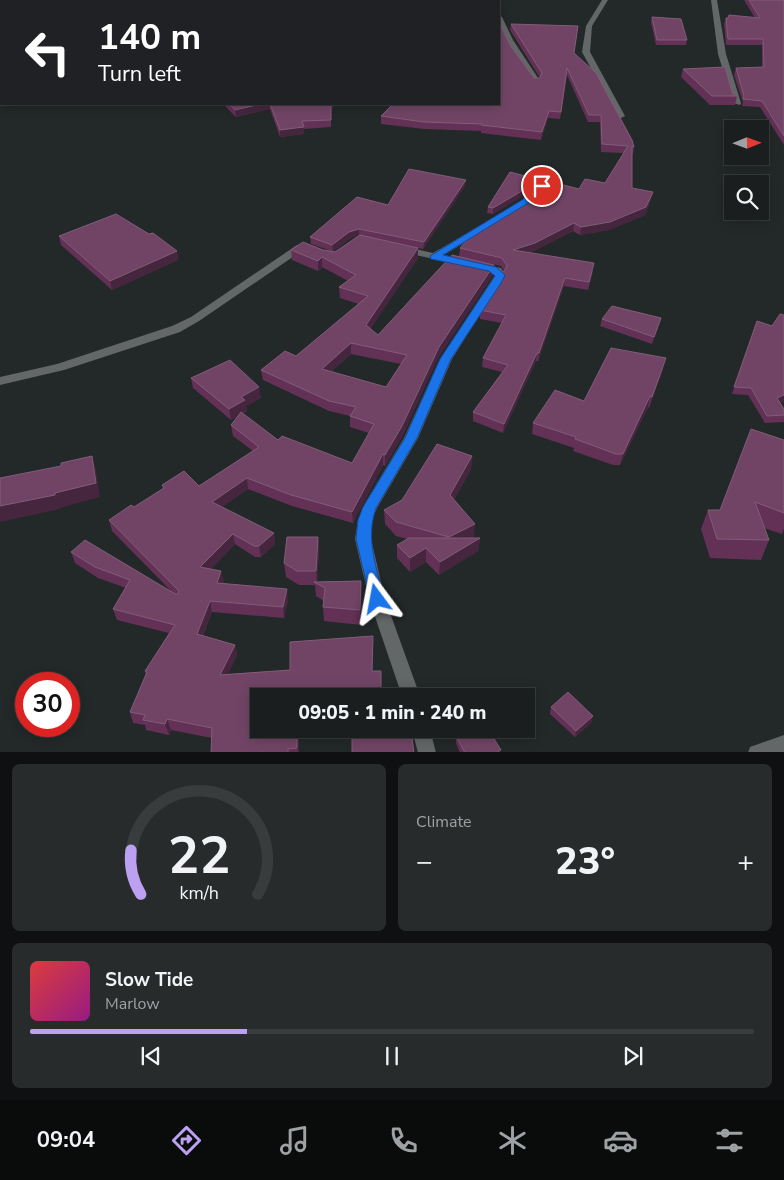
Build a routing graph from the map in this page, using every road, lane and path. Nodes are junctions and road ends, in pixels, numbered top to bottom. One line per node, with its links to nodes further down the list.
1 (606, 0): 6 (street)
2 (714, 0): 5 (street)
3 (500, 19): 4 (street)
4 (536, 81)
5 (737, 103)
6 (621, 116)
7 (494, 221): 10 (street)
8 (393, 247): 10 (street)
9 (314, 250): 11 (street)
10 (435, 256): 12 (street)
11 (0, 381)
12 (408, 688)
13 (423, 738): 15 (street)
14 (784, 744): 16 (street)
15 (427, 752)
16 (756, 752)

